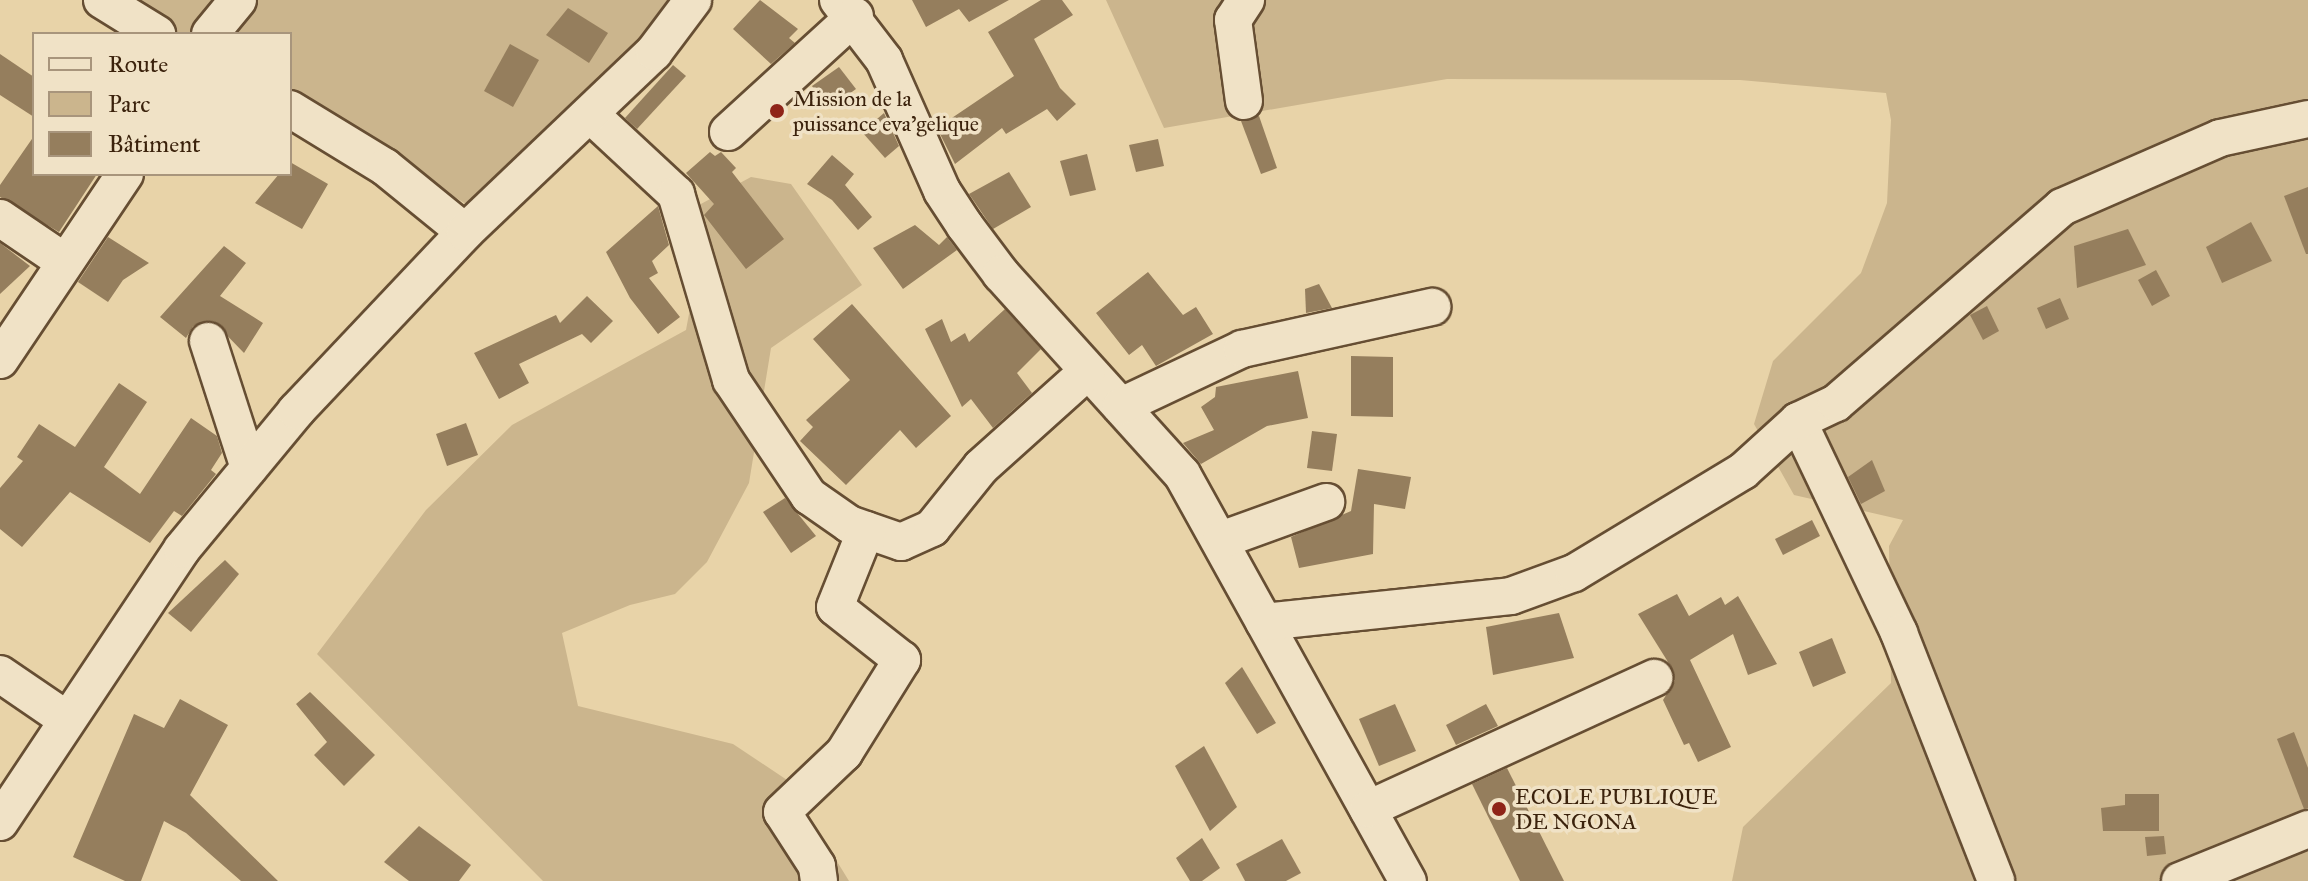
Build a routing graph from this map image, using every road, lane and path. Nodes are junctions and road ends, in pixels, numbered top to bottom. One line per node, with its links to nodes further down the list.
1 (102, 0): 6 (street)
2 (238, 0): 7 (street)
3 (693, 0): 10 (street)
4 (1246, 0): 8 (street)
5 (846, 8): 12 (street); 20 (street)
6 (154, 32)
7 (212, 32)
8 (1244, 101)
9 (292, 110): 15 (street)
10 (591, 115): 15 (street); 25 (street)
11 (2308, 119): 22 (street)
12 (728, 132)
13 (124, 176): 16 (street)
14 (0, 218): 16 (street)
15 (465, 232): 23 (street)
16 (65, 262): 19 (street)
17 (1432, 307): 21 (street)
18 (208, 341): 23 (street)
19 (0, 360)
20 (1087, 372): 21 (street); 25 (street)
21 (1121, 406): 26 (street)
22 (1798, 421): 27 (street); 36 (street)
23 (249, 468): 30 (street)
24 (1326, 502): 26 (street)
25 (866, 530): 34 (street)
26 (1221, 540): 27 (street)
27 (1264, 622): 31 (street)
28 (0, 674): 30 (street)
29 (1654, 678): 31 (street)
30 (66, 719): 32 (street)
31 (1368, 809): 35 (street)
32 (0, 822)
33 (2308, 829): 37 (street)
34 (819, 881)
35 (1408, 881)
36 (1996, 881)
37 (2180, 881)

